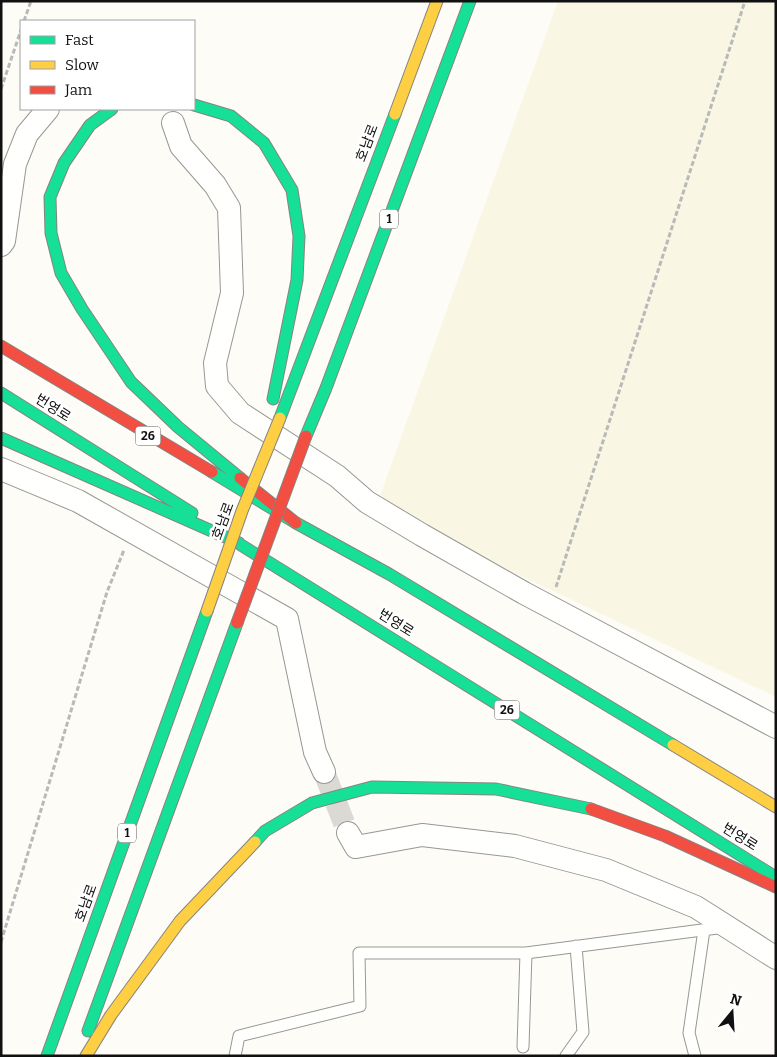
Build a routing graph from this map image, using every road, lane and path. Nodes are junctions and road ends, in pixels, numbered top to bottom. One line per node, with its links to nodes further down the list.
1 (31, 1): 5 (path)
2 (437, 1): 17 (main road, 호남로 / 1, bridge)
3 (470, 1): 36 (main road, 1, bridge)
4 (745, 1): 21 (path)
5 (24, 20)
6 (20, 33): 7 (path)
7 (1, 89)
8 (195, 105): 17 (main road, bridge)
9 (47, 110): 12 (street)
10 (111, 110): 18 (main road)
11 (173, 123): 21 (street)
12 (1, 244)
13 (1, 346): 18 (main road, 번영로 / 26)
14 (1, 392): 20 (main road, 번영로 / 26)
15 (1, 438): 20 (main road)
16 (1, 469): 19 (street)
17 (242, 511): 35 (main road, 호남로 / 1, bridge)
18 (296, 523): 24 (main road, 번영로 / 26)
19 (132, 531): 23 (street); 30 (path)
20 (239, 543): 26 (main road, 번영로 / 26)
21 (550, 607): 22 (street)
22 (776, 727)
23 (324, 772)
24 (776, 807)
25 (348, 833): 28 (street)
26 (776, 877)
27 (776, 887): 37 (main road)
28 (727, 927): 29 (lane); 33 (street)
29 (704, 930): 31 (lane); 40 (lane)
30 (1, 942)
31 (576, 946): 32 (lane); 39 (lane)
32 (526, 953): 34 (lane); 38 (lane)
33 (776, 958)
34 (523, 1047)
35 (47, 1056)
36 (79, 1056)
37 (86, 1056)
38 (235, 1056)
39 (566, 1056)
40 (694, 1056)

